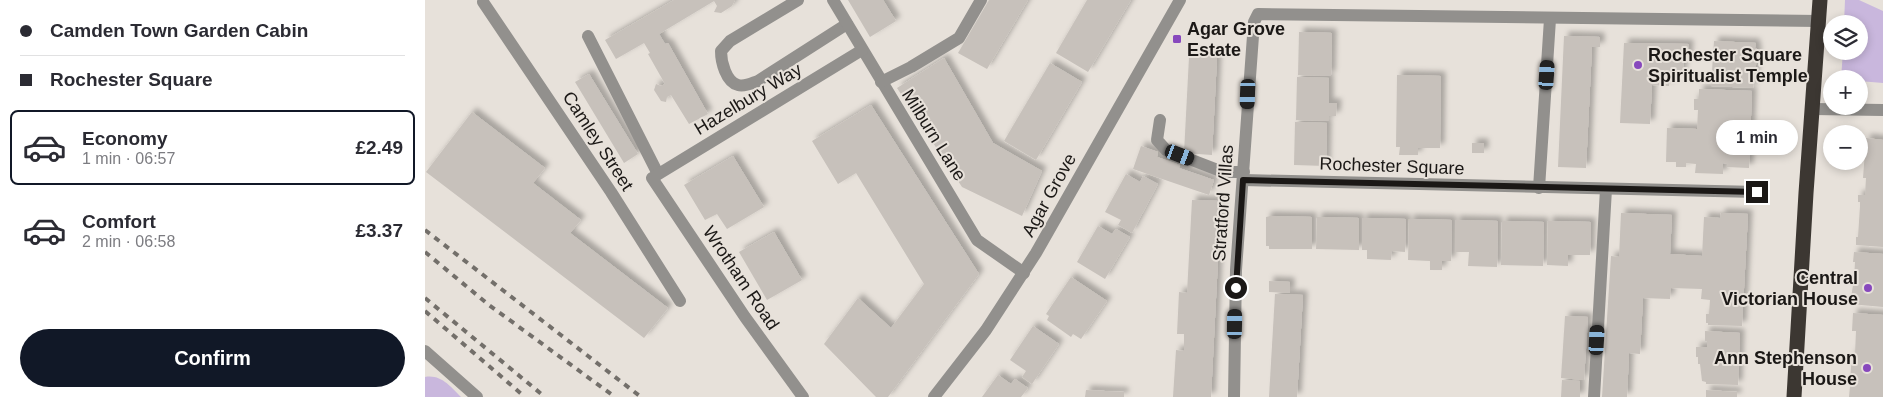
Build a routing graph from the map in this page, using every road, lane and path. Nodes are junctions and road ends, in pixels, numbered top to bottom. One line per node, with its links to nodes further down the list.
1 (798, 0): 9 (street)
2 (833, 0): 9 (street, Milburn Lane)
3 (981, 0): 12 (street)
4 (1180, 0): 21 (street, Agar Grove)
5 (1820, 0): 8 (highway)
6 (483, 2): 22 (street, Camley Street)
7 (1550, 19): 8 (street); 17 (street, Stratford Villas); 18 (street)
8 (1819, 21): 13 (highway)
9 (847, 24): 11 (street, Milburn Lane)
10 (588, 36): 16 (street, Wrotham Road)
11 (862, 50): 12 (street, Milburn Lane); 16 (street, Hazelbury Way)
12 (881, 82): 21 (street, Milburn Lane)
13 (1813, 109): 14 (street); 29 (highway)
14 (1883, 110)
15 (1160, 120): 17 (street, Rochester Square)
16 (655, 176): 25 (street, Wrotham Road)
17 (1244, 176): 18 (street, Rochester Square); 27 (street, Stratford Villas)
18 (1539, 188): 19 (street, Rochester Square)
19 (1606, 189): 20 (street, Rochester Square); 28 (street)
20 (1757, 192)
21 (1024, 272): 26 (street, Agar Grove)
22 (680, 301)
23 (427, 356): 24 (street)
24 (477, 397)
25 (803, 397)
26 (935, 397)
27 (1234, 397)
28 (1593, 397)
29 (1794, 397)

